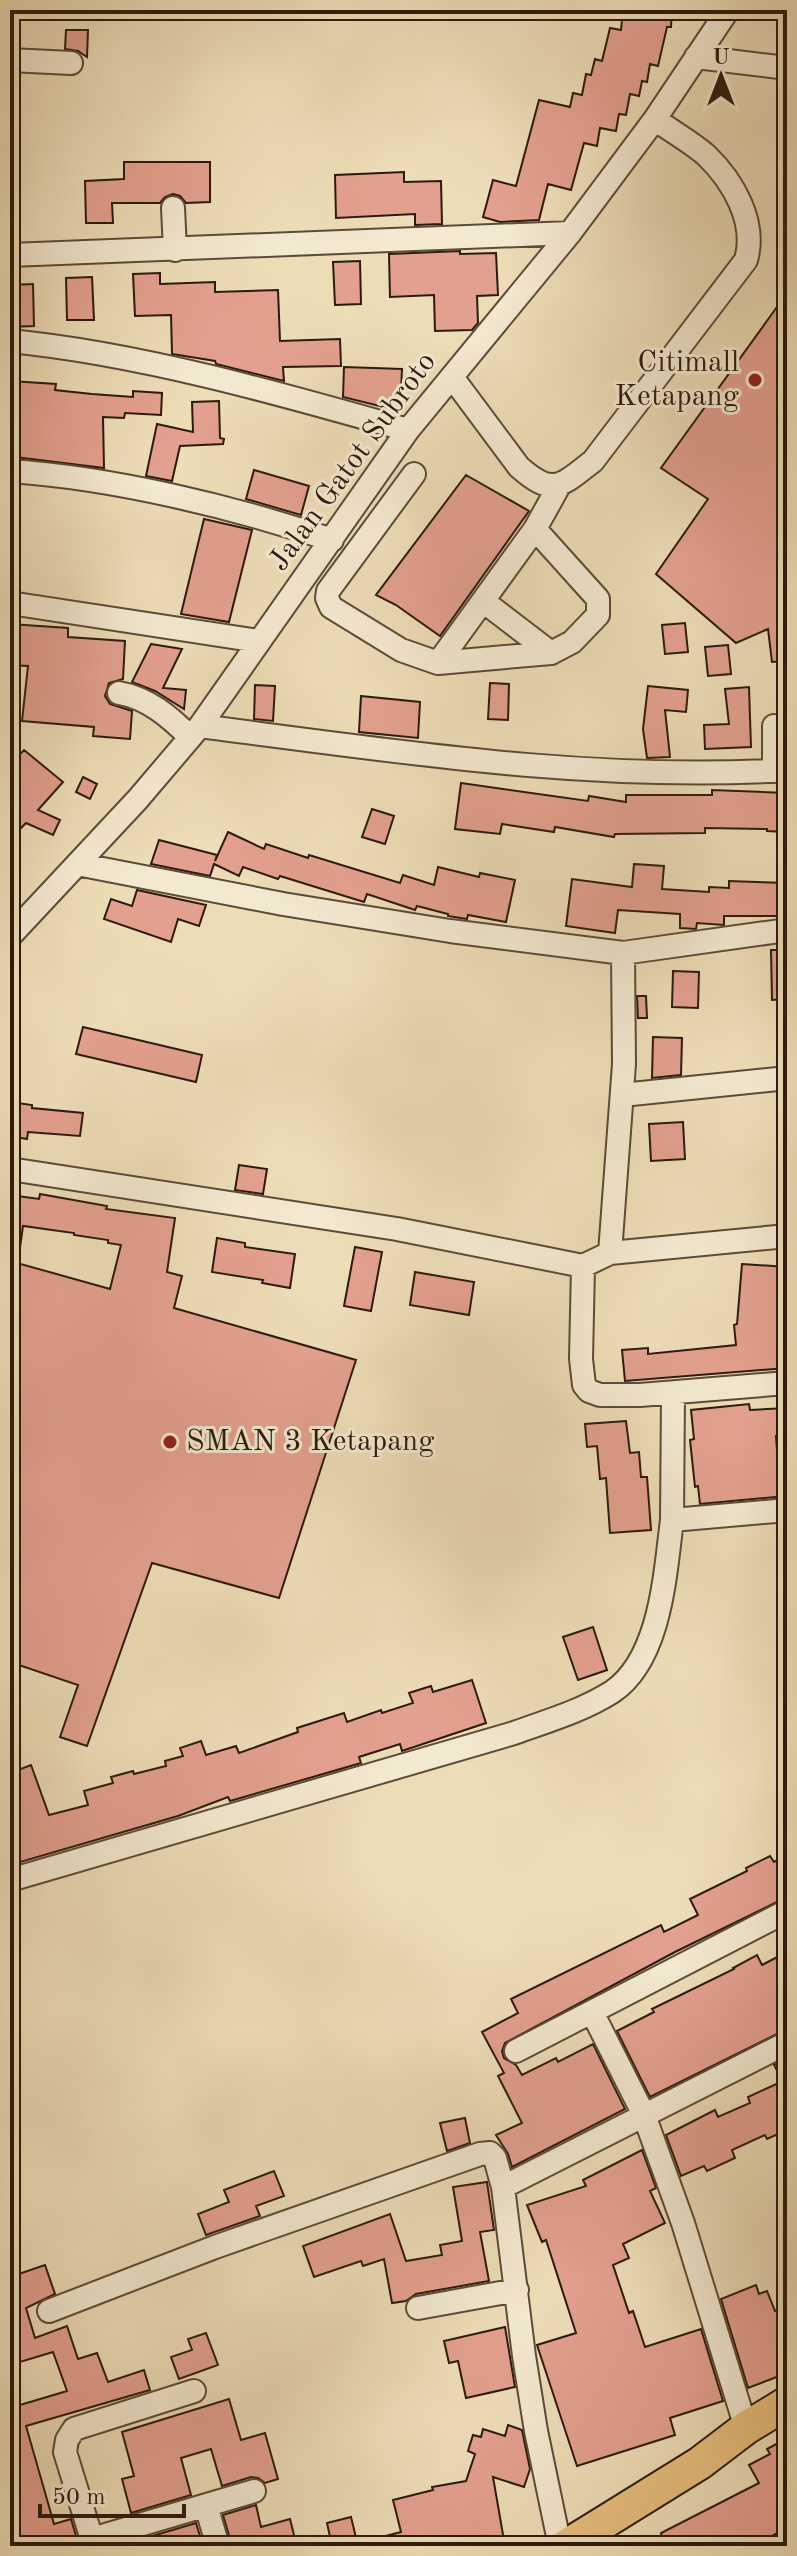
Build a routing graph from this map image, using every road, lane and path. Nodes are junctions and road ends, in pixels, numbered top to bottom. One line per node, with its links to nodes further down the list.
1 (728, 10): 2 (street, Jalan Gatot Subroto)
2 (696, 57): 5 (street); 6 (street, Jalan Gatot Subroto)
3 (10, 60): 4 (street)
4 (71, 63)
5 (787, 68)
6 (655, 119): 8 (street, Jalan Gatot Subroto); 16 (street)
7 (173, 208): 9 (street)
8 (570, 233): 9 (street); 12 (street, Jalan Gatot Subroto)
9 (175, 250): 10 (street)
10 (10, 255)
11 (10, 341): 13 (street)
12 (452, 377): 13 (street, Jalan Gatot Subroto); 16 (street)
13 (408, 430): 18 (street, Jalan Gatot Subroto)
14 (10, 471): 18 (street)
15 (414, 474): 19 (street)
16 (560, 484): 17 (street)
17 (535, 529): 20 (street); 23 (street)
18 (327, 547): 19 (street); 22 (street, Jalan Gatot Subroto)
19 (345, 567): 24 (street)
20 (483, 601): 23 (street); 24 (street)
21 (10, 603): 22 (street)
22 (258, 641): 27 (street, Jalan Gatot Subroto)
23 (551, 653): 24 (street)
24 (438, 663)
25 (119, 693): 27 (street)
26 (774, 726): 28 (street)
27 (195, 731): 28 (street); 29 (street, Jalan Gatot Subroto)
28 (781, 770)
29 (77, 864): 31 (street, Jalan Gatot Subroto); 32 (street)
30 (787, 930): 32 (street)
31 (10, 936)
32 (623, 953): 34 (street)
33 (787, 1078): 34 (street)
34 (622, 1095): 37 (street)
35 (10, 1169): 38 (street)
36 (787, 1236): 37 (street)
37 (610, 1253): 38 (street)
38 (583, 1266): 40 (street)
39 (787, 1383): 40 (street)
40 (673, 1394): 42 (street)
41 (787, 1510): 42 (street)
42 (672, 1520): 43 (street)
43 (10, 1880)
44 (787, 1911): 45 (street)
45 (592, 2012): 47 (street); 48 (street)
46 (787, 2043): 48 (street)
47 (516, 2051)
48 (644, 2115): 49 (street); 55 (street)
49 (503, 2187): 50 (street); 52 (street)
50 (517, 2290): 51 (street); 60 (street)
51 (418, 2308)
52 (49, 2311)
53 (194, 2391): 58 (street)
54 (787, 2403): 55 (highway)
55 (746, 2428): 60 (highway)
56 (254, 2491): 57 (street)
57 (206, 2506): 58 (street); 59 (street)
58 (93, 2543)
59 (218, 2546)
60 (563, 2546)

